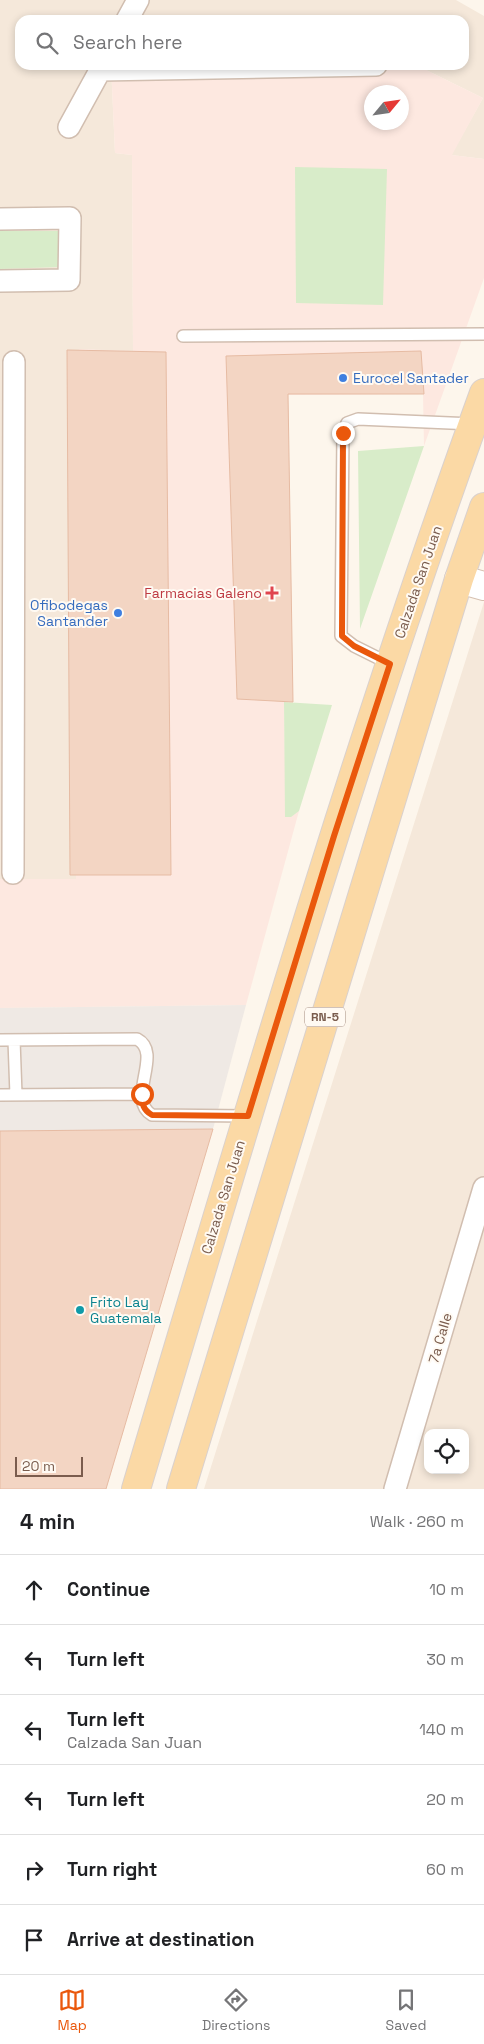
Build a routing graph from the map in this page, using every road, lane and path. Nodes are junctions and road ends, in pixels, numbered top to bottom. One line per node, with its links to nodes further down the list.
1 (138, 0): 2 (street)
2 (130, 15)
3 (100, 70): 4 (street)
4 (70, 127)
5 (0, 219): 6 (street)
6 (0, 281)
7 (484, 334): 8 (lane)
8 (183, 336)
9 (14, 362): 12 (street)
10 (484, 393): 11 (main road, Calzada San Juan)
11 (472, 424): 17 (main road, Calzada San Juan); 17 (lane)
12 (7, 427): 16 (street)
13 (484, 507): 14 (main road, RN-5)
14 (477, 546): 15 (main road, RN-5)
15 (471, 583): 29 (main road, RN-5)
16 (6, 594): 18 (street)
17 (390, 664): 26 (main road, Calzada San Juan)
18 (7, 744): 19 (street)
19 (6, 811): 20 (street)
20 (13, 872)
21 (0, 1040): 22 (lane)
22 (14, 1040): 23 (lane); 25 (lane)
23 (142, 1094): 25 (lane); 26 (lane)
24 (0, 1095): 25 (lane)
25 (16, 1095)
26 (248, 1116): 28 (main road, Calzada San Juan)
27 (484, 1188): 30 (street, 7a Calle)
28 (136, 1489)
29 (181, 1489)
30 (395, 1489)

